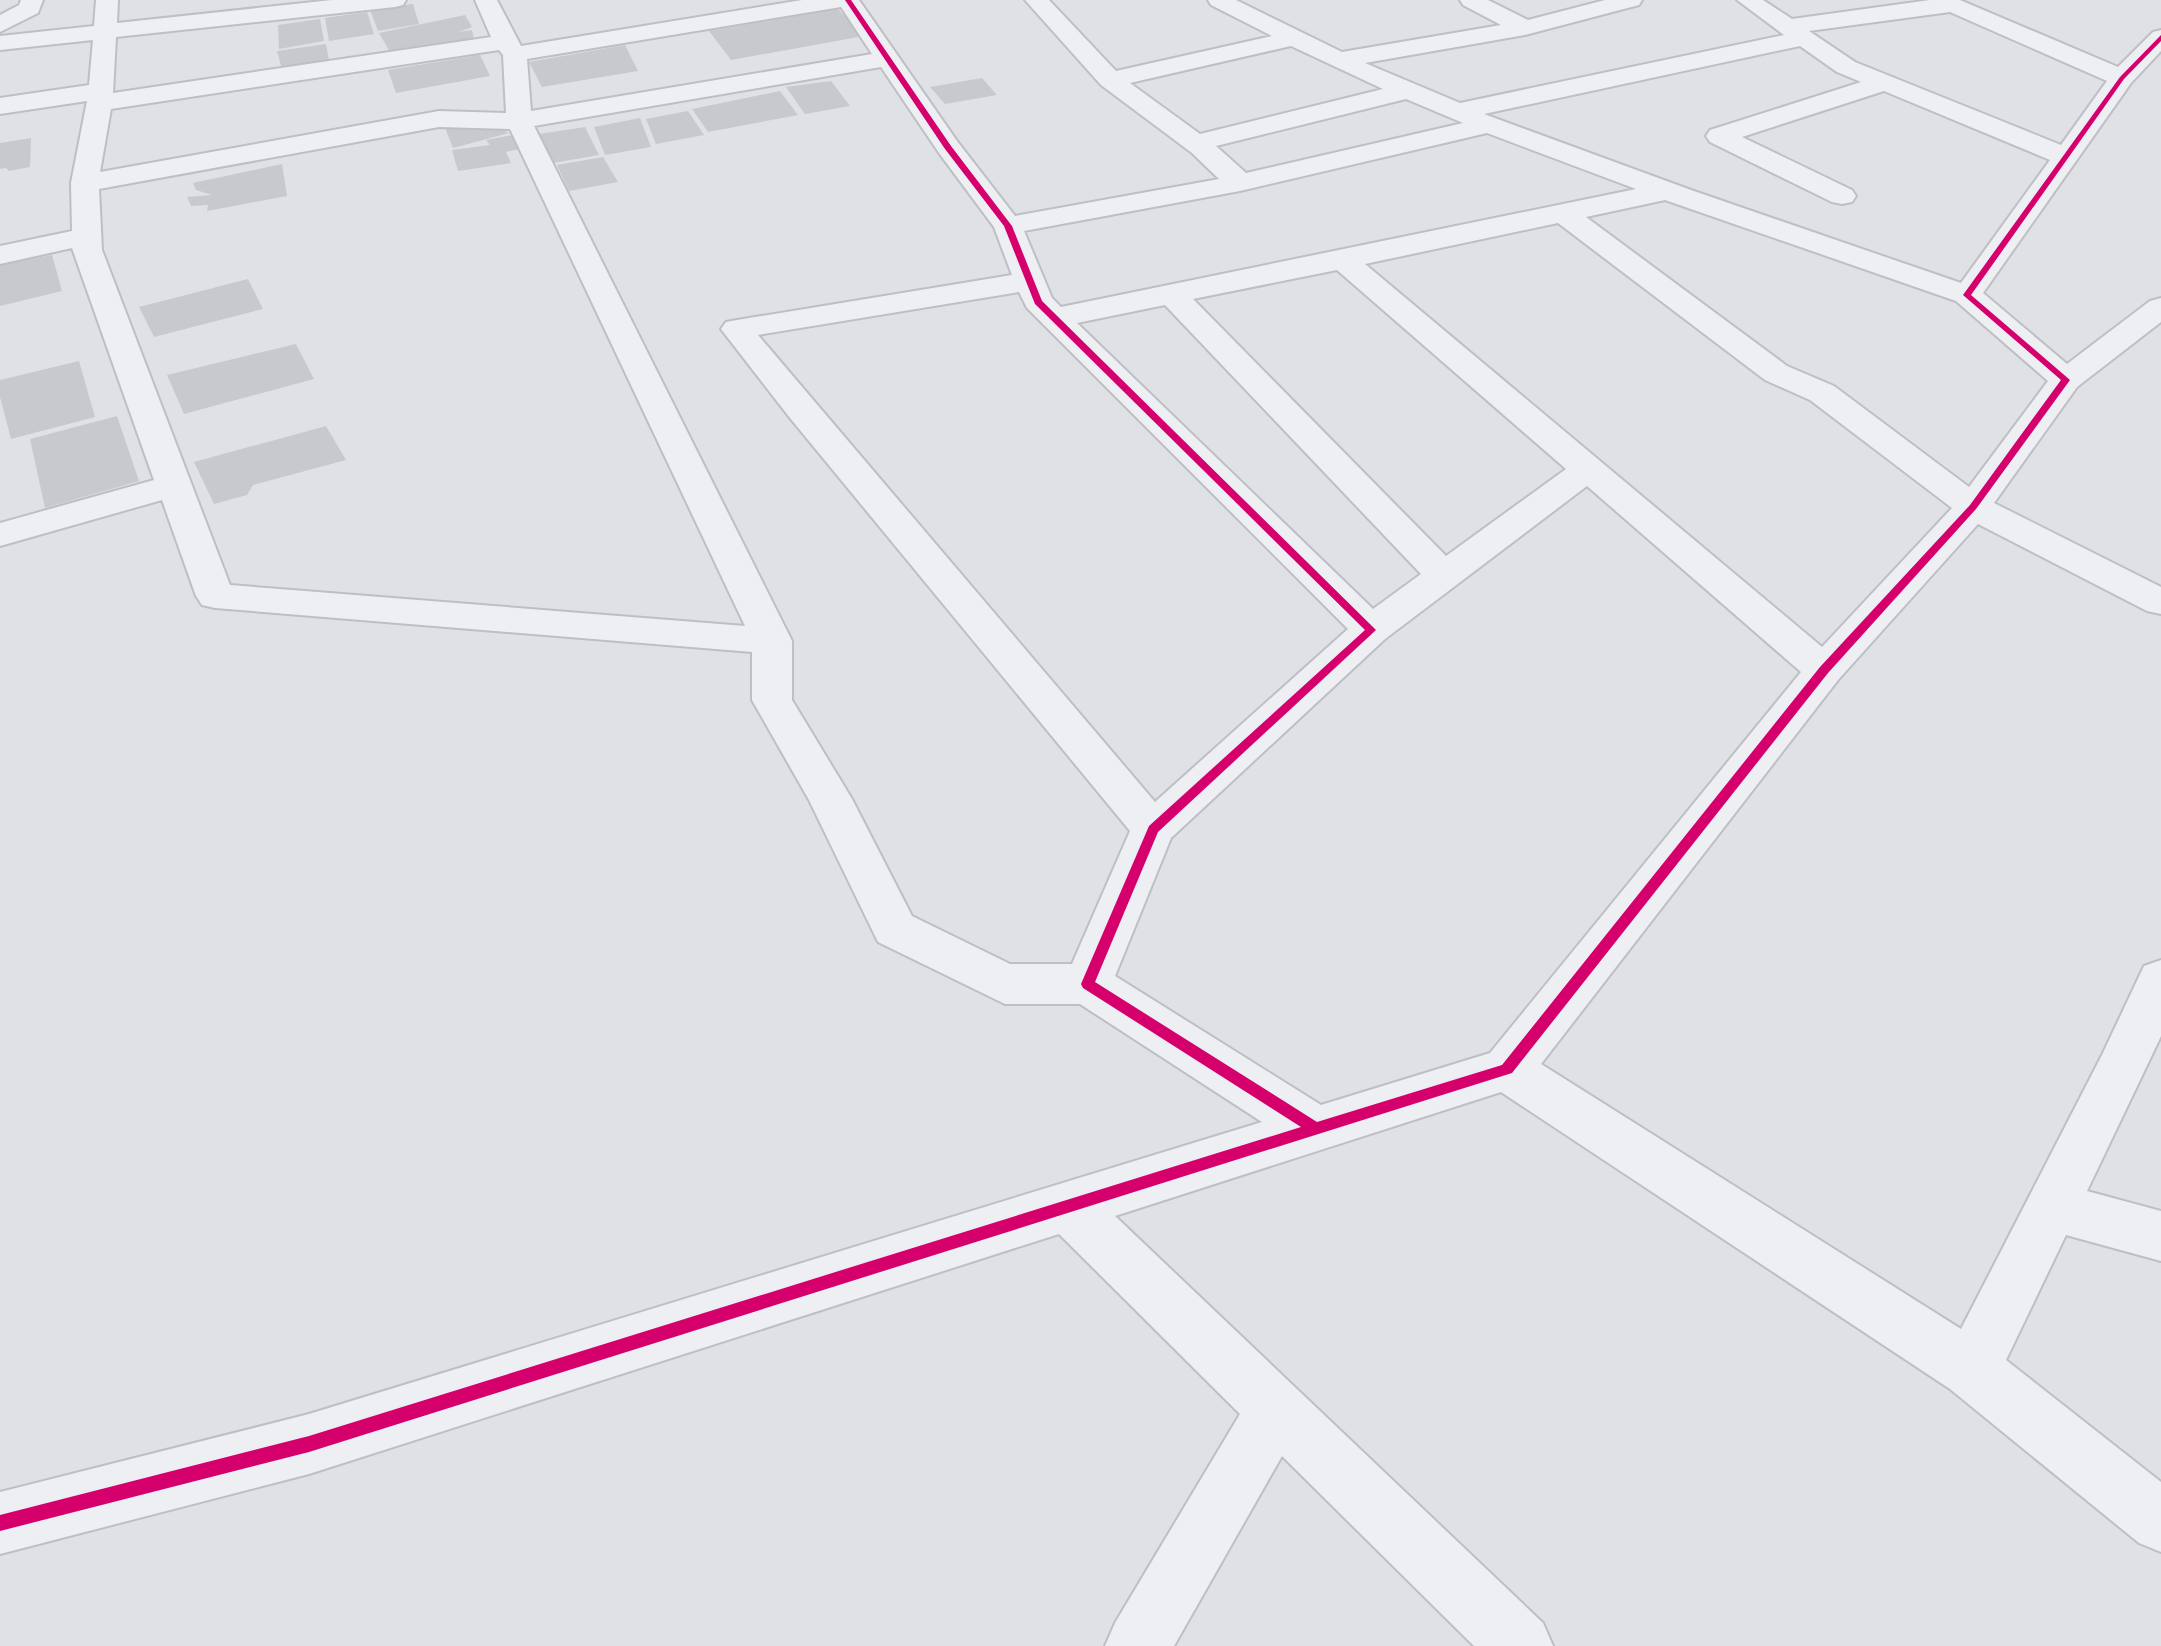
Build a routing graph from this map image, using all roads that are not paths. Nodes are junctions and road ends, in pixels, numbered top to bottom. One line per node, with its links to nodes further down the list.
1 (32, 0): 12 (street)
2 (395, 0): 11 (street)
3 (486, 0): 18 (street)
4 (846, 0): 18 (street); 19 (street)
5 (1036, 0): 22 (street)
6 (1219, 0): 16 (street)
7 (1471, 0): 13 (street)
8 (1631, 0): 13 (street)
9 (1748, 0): 14 (street)
10 (1947, 3): 14 (street); 21 (street)
11 (107, 15): 17 (street); 25 (street)
12 (0, 25)
13 (1525, 28): 20 (street)
14 (1796, 32): 23 (street); 27 (street)
15 (2161, 37): 21 (street)
16 (1291, 39): 20 (street); 22 (street)
17 (0, 43)
18 (510, 48): 25 (street); 28 (street)
19 (889, 58): 28 (street); 37 (street)
20 (1338, 60): 24 (street)
21 (2122, 78): 31 (street)
22 (1110, 80): 30 (street)
23 (1884, 83): 31 (street); 35 (street)
24 (1408, 91): 27 (street); 30 (street)
25 (100, 97): 26 (street); 32 (street)
26 (0, 106)
27 (1456, 112): 29 (street)
28 (519, 121): 32 (street); 54 (street)
29 (1489, 125): 33 (street); 34 (street)
30 (1196, 143): 33 (street)
31 (2066, 157): 43 (street)
32 (85, 183): 38 (street)
33 (1240, 183): 37 (street)
34 (1671, 190): 36 (street); 43 (street)
35 (1842, 196)
36 (1563, 213): 40 (street); 49 (street)
37 (1008, 226): 41 (street)
38 (85, 237): 39 (street); 48 (street)
39 (0, 255)
40 (1333, 262): 42 (street); 47 (street)
41 (1030, 281): 45 (street); 56 (street)
42 (1171, 294): 45 (street); 51 (street)
43 (1967, 295): 46 (street)
44 (2161, 307): 46 (street)
45 (1054, 318): 53 (street)
46 (2066, 380): 49 (street)
47 (1588, 469): 51 (street); 55 (street)
48 (174, 485): 50 (street); 54 (street)
49 (1973, 507): 52 (street); 55 (street)
50 (0, 535)
51 (1444, 576): 53 (street)
52 (2161, 602)
53 (1371, 630): 56 (street)
54 (772, 641): 58 (street)
55 (1824, 670): 59 (street)
56 (1153, 829): 58 (street)
57 (2161, 980): 62 (street)
58 (1088, 984): 60 (street)
59 (1507, 1069): 60 (street); 64 (street)
60 (1314, 1128): 61 (street)
61 (1067, 1206): 65 (street); 67 (street)
62 (2053, 1207): 63 (street); 64 (street)
63 (2161, 1236)
64 (1971, 1369): 66 (street)
65 (1276, 1409): 68 (street); 69 (street)
66 (2161, 1521)
67 (0, 1523)
68 (1138, 1646)
69 (1520, 1646)

